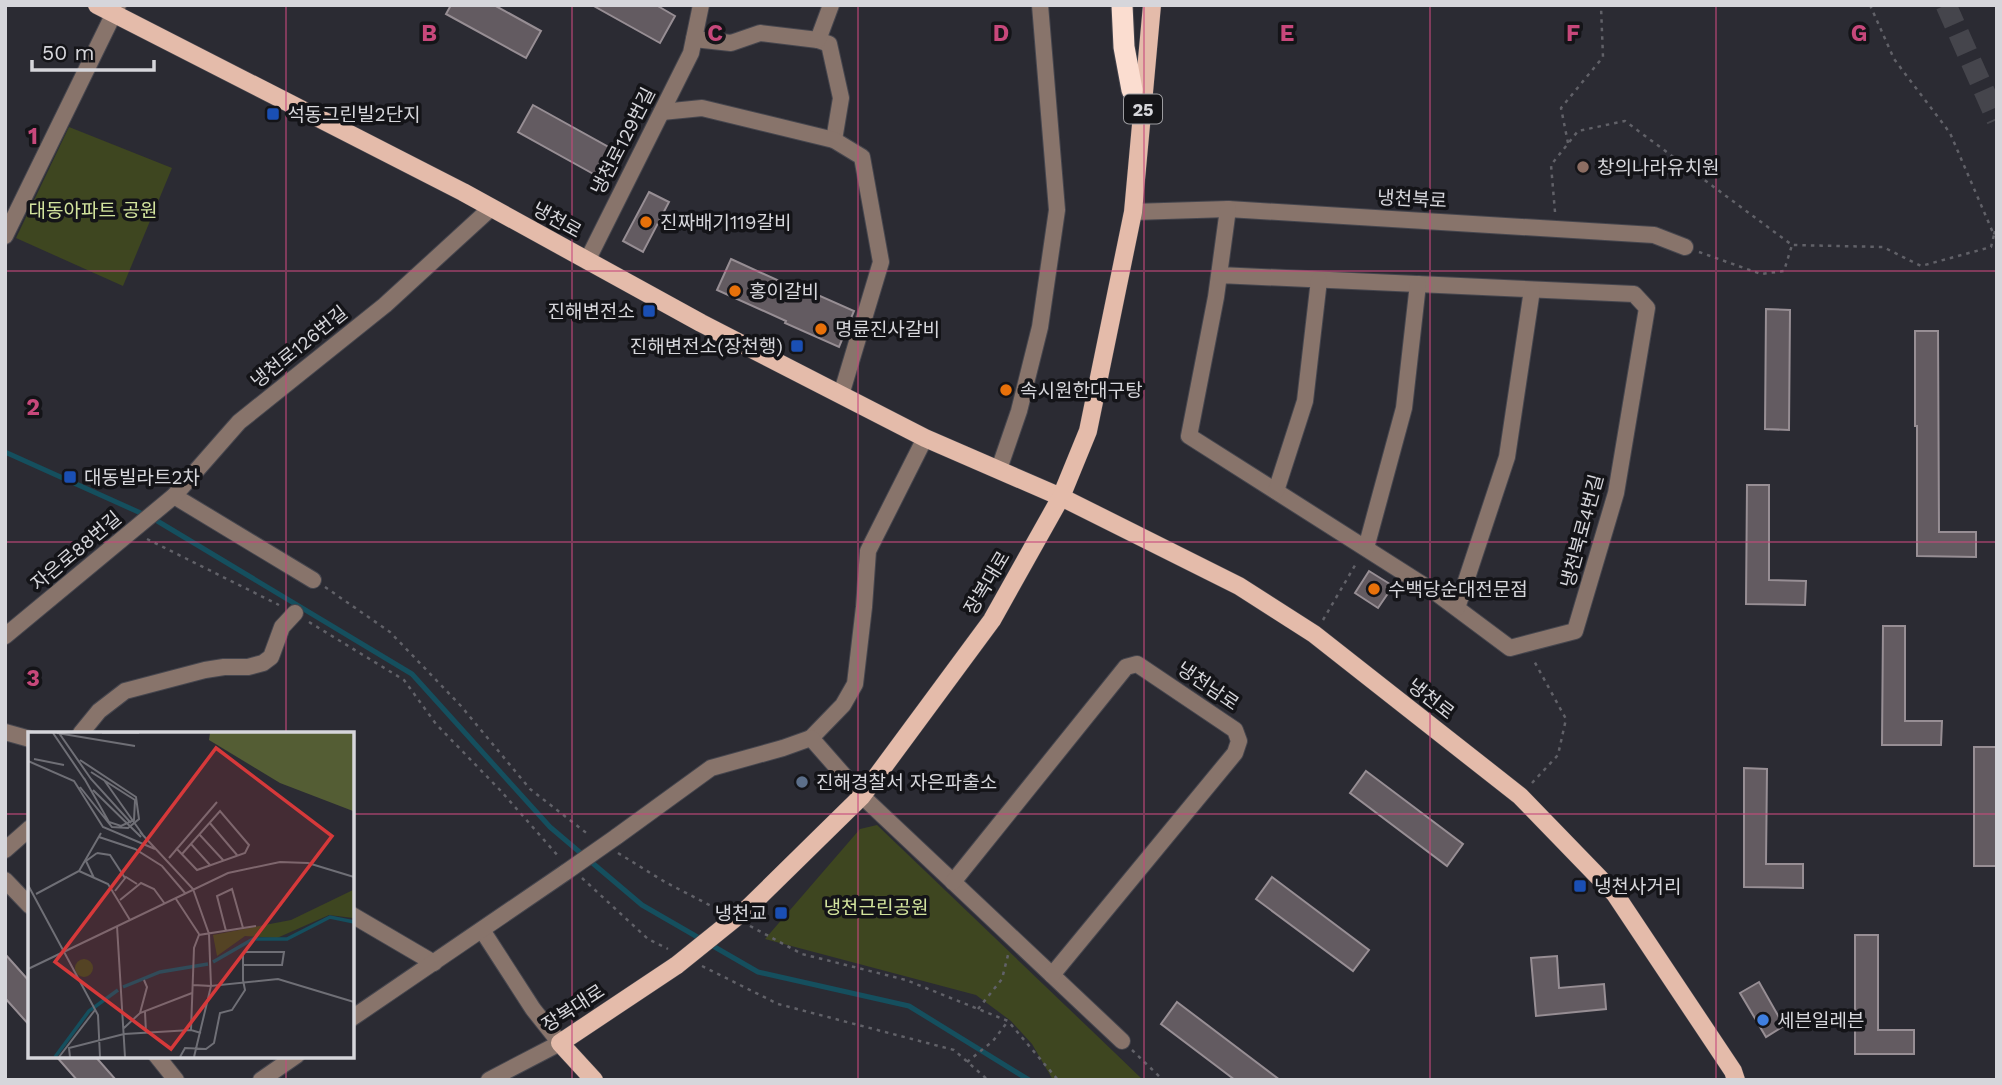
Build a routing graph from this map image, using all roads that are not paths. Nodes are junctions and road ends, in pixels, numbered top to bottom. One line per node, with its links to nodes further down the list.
1 (97, 5): 8 (main road, 냉천로)
2 (701, 5): 9 (street, 냉천로129번길)
3 (831, 5): 10 (street)
4 (1040, 5): 26 (street)
5 (1122, 5): 11 (highway)
6 (1130, 5): 11 (main road, 25)
7 (1152, 5): 16 (main road, 25)
8 (116, 10): 14 (main road, 냉천로); 17 (street)
9 (694, 39): 10 (street); 12 (street, 냉천로129번길)
10 (824, 42): 13 (street)
11 (1132, 90): 16 (main road, 25)
12 (662, 112): 13 (street); 19 (street, 냉천로129번길)
13 (834, 140): 24 (street)
14 (491, 208): 19 (main road, 냉천로); 28 (street, 냉천로126번길)
15 (1228, 209): 16 (street, 냉천북로); 18 (street, 냉천북로); 20 (street, 냉천북로4번길)
16 (1133, 212): 29 (main road, 장복대로)
17 (5, 236)
18 (1685, 247)
19 (587, 261): 24 (main road, 냉천로)
20 (1219, 275): 21 (street); 27 (street, 냉천북로4번길)
21 (1319, 280): 22 (street); 27 (street)
22 (1418, 284): 23 (street); 31 (street)
23 (1532, 289): 33 (street); 33 (street, 냉천북로4번길)
24 (841, 395): 25 (main road, 냉천로)
25 (925, 438): 26 (main road, 냉천로); 39 (street)
26 (999, 469): 29 (main road, 냉천로)
27 (1276, 491): 31 (street, 냉천북로4번길)
28 (174, 496): 30 (street, 냉천로126번길); 32 (street)
29 (1061, 497): 40 (main road, 장복대로); 59 (main road, 냉천로)
30 (136, 528): 35 (street, 자은로88번길)
31 (1366, 548): 33 (street, 냉천북로4번길)
32 (313, 580)
33 (1457, 608)
34 (295, 613): 37 (street)
35 (5, 636)
36 (5, 732): 38 (street)
37 (82, 732)
38 (28, 738)
39 (811, 738): 40 (street); 47 (street, bridge)
40 (862, 796): 44 (street); 52 (main road, 장복대로, bridge)
41 (28, 830): 42 (street)
42 (5, 850)
43 (5, 880): 45 (street)
44 (953, 882): 49 (street); 49 (street, 냉천남로)
45 (28, 904)
46 (354, 916): 48 (street)
47 (482, 930): 48 (street); 52 (street)
48 (434, 962): 50 (street)
49 (1052, 975): 51 (street)
50 (354, 1017)
51 (1122, 1041)
52 (560, 1043): 57 (street, 장복대로); 58 (main road)
53 (158, 1057): 55 (street)
54 (294, 1057): 56 (street)
55 (176, 1080)
56 (261, 1080)
57 (489, 1080)
58 (594, 1080)
59 (1736, 1080)

